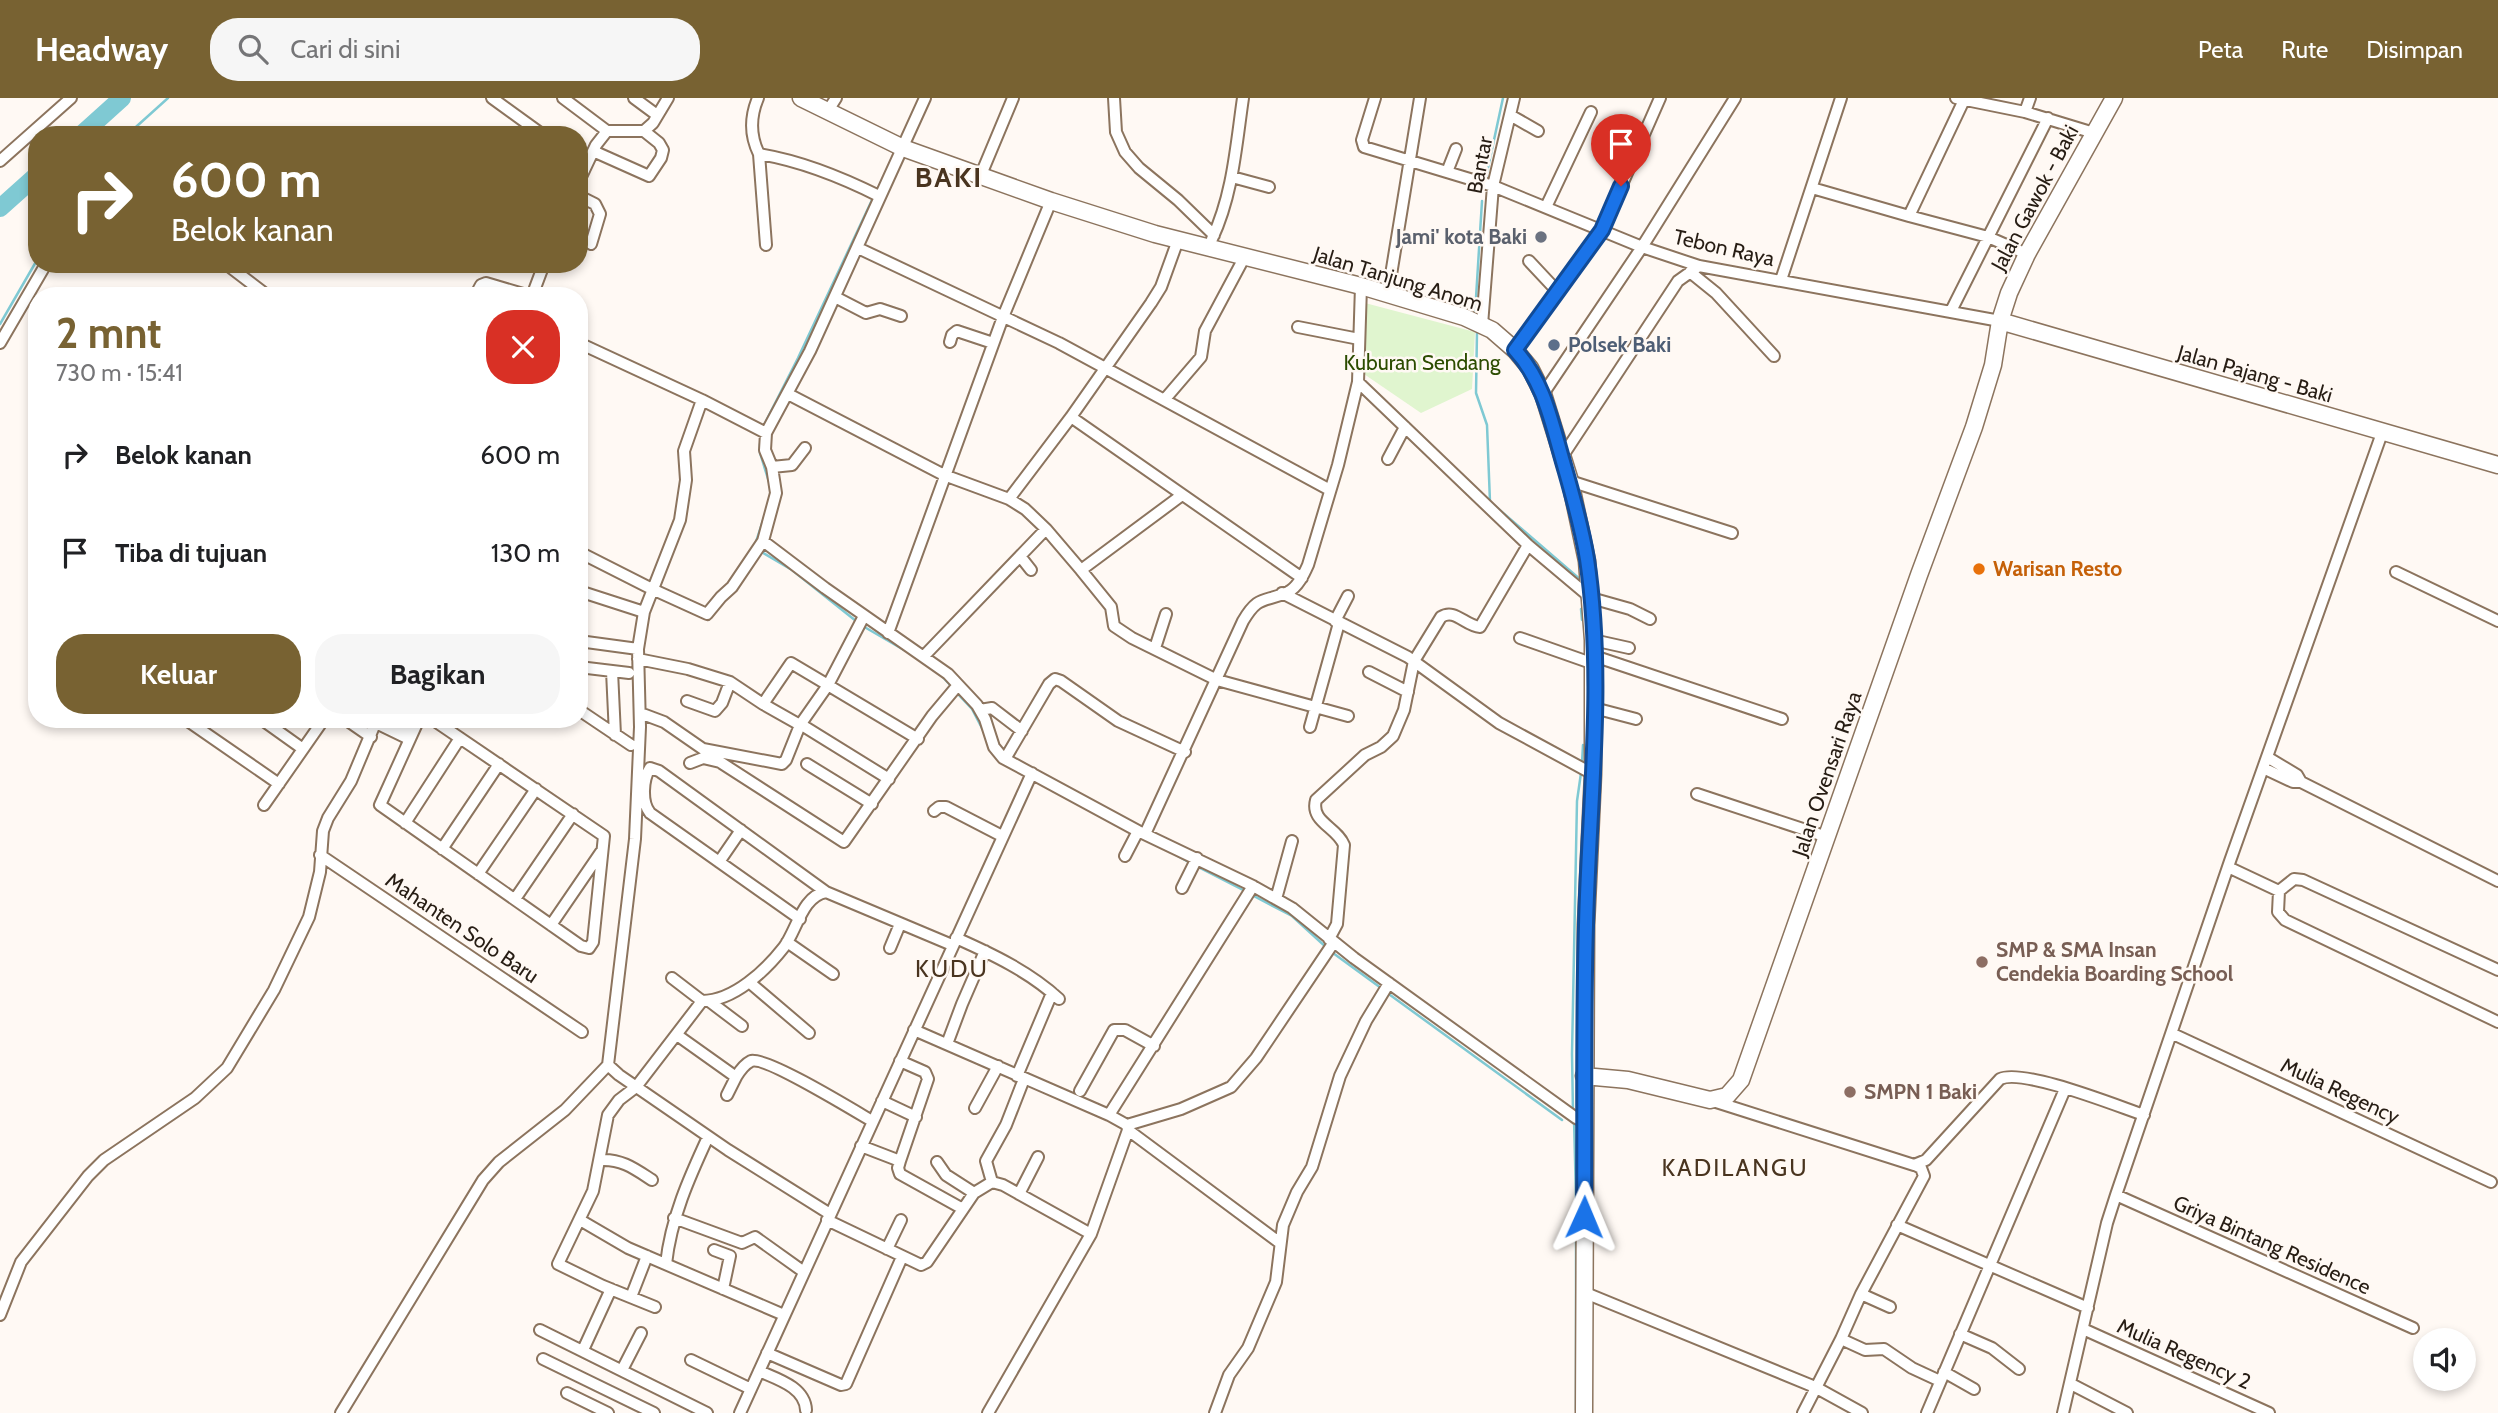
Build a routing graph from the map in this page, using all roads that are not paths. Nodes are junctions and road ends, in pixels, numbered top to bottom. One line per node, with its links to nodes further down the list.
1 (50, 98): 23 (street)
2 (71, 98): 23 (street)
3 (492, 98): 30 (street)
4 (563, 98): 31 (street)
5 (634, 98): 26 (street)
6 (668, 98): 26 (street)
7 (758, 98): 39 (street)
8 (801, 98): 22 (main road, Jalan Tanjung Anom)
9 (925, 98): 36 (street)
10 (1013, 98): 44 (street)
11 (1114, 98): 57 (street)
12 (1243, 98): 45 (street)
13 (1374, 98): 41 (street, Tebon Raya)
14 (1420, 98): 41 (street)
15 (1514, 98): 27 (street, Bantar)
16 (1660, 98): 54 (street)
17 (1735, 98): 60 (street)
18 (1841, 98): 48 (street)
19 (2030, 98): 25 (street)
20 (2114, 98): 34 (main road, Jalan Gawok - Baki)
21 (1960, 99): 25 (street); 53 (street)
22 (832, 105): 36 (main road, Jalan Tanjung Anom)
23 (60, 108): 29 (street)
24 (1591, 112): 52 (street)
25 (2025, 112): 28 (street)
26 (657, 115): 32 (street)
27 (1510, 115): 33 (street); 46 (street, Bantar)
28 (2048, 118): 34 (street); 55 (street)
29 (40, 126)
30 (530, 126)
31 (607, 131): 32 (street); 38 (street)
32 (644, 131): 38 (street)
33 (1538, 131)
34 (2094, 133): 62 (main road, Jalan Gawok - Baki)
35 (28, 136): 42 (street)
36 (903, 148): 44 (main road, Jalan Tanjung Anom); 49 (street)
37 (1456, 149): 43 (street)
38 (593, 151): 40 (street)
39 (760, 154): 49 (street); 59 (street)
40 (588, 157)
41 (1411, 160): 43 (street, Tebon Raya); 75 (street)
42 (0, 161)
43 (1447, 172): 46 (street, Tebon Raya)
44 (980, 177): 51 (main road, Jalan Tanjung Anom)
45 (1232, 177): 47 (street); 57 (street)
46 (1490, 185): 52 (street, Tebon Raya); 82 (street, Bantar)
47 (1269, 187)
48 (1812, 188): 53 (street); 68 (street)
49 (879, 196): 61 (street)
50 (588, 200): 58 (street)
51 (1051, 201): 56 (main road, Jalan Tanjung Anom); 80 (street)
52 (1546, 206): 54 (street, Tebon Raya)
53 (1909, 216): 55 (street)
54 (1602, 230): 60 (street, Tebon Raya); 74 (street)
55 (1987, 237): 62 (street); 78 (street)
56 (1178, 240): 57 (main road, Jalan Tanjung Anom); 91 (street)
57 (1211, 242): 64 (main road, Jalan Tanjung Anom)
58 (591, 244)
59 (766, 246)
60 (1642, 247): 63 (street, Tebon Raya); 94 (street)
61 (858, 248): 77 (street); 80 (street)
62 (2027, 254): 81 (main road, Jalan Gawok - Baki)
63 (1672, 257): 66 (street, Tebon Raya); 69 (street)
64 (1244, 258): 70 (main road, Jalan Tanjung Anom); 95 (street)
65 (1529, 261): 74 (street)
66 (1695, 269): 68 (street, Tebon Raya); 69 (street); 90 (street)
67 (238, 273): 71 (street)
68 (1781, 280): 78 (street, Tebon Raya)
69 (1678, 281): 102 (street)
70 (1361, 286): 75 (main road, Jalan Tanjung Anom); 84 (street)
71 (256, 287)
72 (480, 287): 73 (street)
73 (500, 287)
74 (1558, 292): 89 (street)
75 (1388, 293): 82 (main road, Jalan Tanjung Anom)
76 (28, 295): 86 (street)
77 (835, 297): 79 (street); 93 (street)
78 (1951, 311): 81 (street, Tebon Raya)
79 (901, 316)
80 (1003, 317): 87 (street); 91 (street)
81 (2000, 321): 100 (main road, Jalan Pajang - Baki); 198 (main road, Jalan Ovensari Raya)
82 (1482, 325): 89 (main road, Jalan Tanjung Anom)
83 (1298, 327): 84 (street)
84 (1359, 339): 92 (street)
85 (950, 342): 87 (street)
86 (0, 343)
87 (993, 343): 106 (street)
88 (588, 347): 96 (street)
89 (1515, 350): 94 (main road, Jalan Tanjung Anom)
90 (1774, 356)
91 (1107, 368): 95 (street); 97 (street)
92 (1358, 382): 98 (street); 108 (street)
93 (788, 394): 99 (street); 106 (street)
94 (1542, 394): 102 (main road, Jalan Tanjung Anom)
95 (1165, 399): 108 (street)
96 (702, 400): 99 (street); 121 (street)
97 (1071, 417): 109 (street); 110 (street)
98 (1405, 427): 103 (street); 113 (street)
99 (763, 432): 105 (street)
100 (2382, 432): 104 (main road, Jalan Pajang - Baki); 180 (street)
101 (805, 448): 105 (street)
102 (1562, 457): 107 (main road, Jalan Tanjung Anom)
103 (1388, 459)
104 (2498, 465)
105 (772, 467): 114 (street)
106 (944, 475): 110 (street); 132 (street)
107 (1570, 481): 112 (street); 125 (main road, Jalan Tanjung Anom)
108 (1331, 490): 120 (street)
109 (1182, 495): 118 (street); 120 (street)
110 (1009, 499): 111 (street)
111 (1046, 529): 115 (street); 118 (street)
112 (1732, 533)
113 (1528, 545): 125 (street); 140 (street)
114 (760, 547): 121 (street); 129 (street)
115 (1020, 556): 117 (street); 139 (street)
116 (588, 557): 121 (street)
117 (1031, 570)
118 (1081, 570): 135 (street)
119 (2396, 572): 130 (street)
120 (1302, 578): 122 (street)
121 (652, 589): 126 (street)
122 (1282, 593): 131 (street); 145 (street)
123 (588, 594): 126 (street)
124 (1348, 596): 131 (street)
125 (1591, 598): 128 (street); 137 (main road, Jalan Tanjung Anom)
126 (644, 612): 138 (street)
127 (1166, 614): 135 (street)
128 (1650, 619)
129 (861, 621): 132 (street); 147 (street)
130 (2498, 621)
131 (1337, 622): 140 (street); 152 (street)
132 (888, 633): 139 (street)
133 (1520, 638): 137 (street)
134 (588, 643): 138 (street)
135 (1155, 648): 145 (street)
136 (1629, 648): 137 (street)
137 (1594, 653): 153 (main road, Jalan Tanjung Anom); 159 (street)
138 (638, 654): 146 (street); 155 (street)
139 (925, 656): 148 (street)
140 (1414, 660): 149 (street); 184 (street)
141 (588, 668): 142 (street)
142 (611, 671): 144 (street); 172 (street)
143 (1369, 672): 149 (street)
144 (629, 673)
145 (1217, 680): 152 (street); 178 (street)
146 (730, 682): 150 (street); 151 (street)
147 (829, 686): 151 (street); 160 (street); 175 (street)
148 (955, 687): 154 (street); 175 (street)
149 (1408, 692): 220 (street)
150 (687, 701)
151 (763, 704): 160 (street)
152 (1315, 706): 157 (street); 161 (street)
153 (1594, 708): 158 (street); 184 (main road, Jalan Tanjung Anom)
154 (980, 710): 170 (street); 179 (street)
155 (640, 713): 160 (street); 239 (street)
156 (588, 716): 172 (street)
157 (1348, 716)
158 (1636, 719)
159 (1783, 719)
160 (803, 726): 186 (street)
161 (1310, 727)
162 (198, 728): 187 (street)
163 (274, 728): 177 (street)
164 (318, 728): 177 (street)
165 (358, 728): 173 (street)
166 (376, 728): 173 (street)
167 (397, 728): 171 (street)
168 (414, 728): 171 (street)
169 (445, 728): 174 (street)
170 (1022, 731): 178 (street); 179 (street)
171 (411, 735): 194 (street)
172 (615, 735): 176 (street)
173 (371, 737): 202 (street)
174 (460, 738): 182 (street); 194 (street)
175 (918, 739): 186 (street)
176 (631, 745)
177 (303, 749): 187 (street)
178 (1185, 752): 196 (street)
179 (1005, 759): 185 (street)
180 (2265, 762): 206 (street); 208 (street)
181 (690, 763): 190 (street)
182 (499, 764): 188 (street); 200 (street)
183 (807, 764): 190 (street)
184 (1585, 770): 241 (main road, Jalan Tanjung Anom)
185 (1030, 776): 196 (street); 197 (street)
186 (889, 779): 190 (street)
187 (279, 784): 191 (street)
188 (536, 789): 193 (street); 207 (street)
189 (1697, 794): 198 (street)
190 (872, 804)
191 (264, 805)
192 (934, 811): 197 (street)
193 (573, 814): 201 (street); 214 (street)
194 (405, 823): 200 (street)
195 (741, 830): 204 (street); 204 (street); 212 (street)
196 (1139, 834): 203 (street); 205 (street)
197 (1002, 836): 218 (street)
198 (1827, 837): 248 (main road, Jalan Ovensari Raya)
199 (1292, 841): 213 (street)
200 (443, 849): 207 (street)
201 (603, 849): 217 (street); 217 (street)
202 (320, 855): 232 (street, Mahanten Solo Baru); 295 (street)
203 (1125, 856)
204 (719, 862): 215 (street)
205 (1194, 863): 209 (street); 210 (street)
206 (2228, 867): 211 (street); 234 (street)
207 (478, 874): 214 (street)
208 (2498, 881)
209 (1182, 887)
210 (1250, 891): 213 (street); 237 (street)
211 (2279, 891): 223 (street); 229 (street)
212 (827, 892): 215 (street); 216 (street)
213 (1276, 899): 220 (street)
214 (515, 900): 217 (street)
215 (800, 919): 219 (street)
216 (900, 924): 218 (street); 221 (street)
217 (551, 925)
218 (954, 941): 222 (street); 231 (street)
219 (787, 942): 224 (street); 226 (street)
220 (1331, 945): 227 (street); 256 (street)
221 (890, 948)
222 (985, 951): 236 (street); 243 (street)
223 (2498, 970)
224 (833, 974)
225 (672, 978): 228 (street)
226 (749, 982): 228 (street); 233 (street)
227 (1386, 987): 254 (street); 278 (street)
228 (706, 1001): 230 (street); 235 (street)
229 (2498, 1022)
230 (742, 1026)
231 (914, 1030): 236 (street); 238 (street)
232 (582, 1032)
233 (808, 1033)
234 (2172, 1034): 252 (street); 266 (street, Mulia Regency)
235 (677, 1035): 242 (street); 244 (street)
236 (947, 1044): 240 (street)
237 (1154, 1046): 246 (street); 251 (street)
238 (900, 1060): 249 (street); 253 (street)
239 (608, 1065): 244 (street); 317 (street)
240 (998, 1066): 243 (street); 250 (street)
241 (1584, 1076): 248 (main road); 254 (main road, Jalan Tanjung Anom)
242 (736, 1077): 247 (street); 255 (street)
243 (1020, 1077): 251 (street); 265 (street)
244 (636, 1087): 257 (street); 260 (street)
245 (2065, 1089): 252 (street); 263 (street); 285 (street)
246 (1080, 1091)
247 (727, 1096)
248 (1710, 1100): 263 (street)
249 (882, 1101): 253 (street); 255 (street)
250 (975, 1108)
251 (1109, 1115): 256 (street)
252 (2144, 1115): 269 (street)
253 (916, 1117): 261 (street)
254 (1576, 1117): 289 (main road, Jalan Tanjung Anom)
255 (872, 1121): 258 (street)
256 (1127, 1128): 276 (street); 278 (street)
257 (708, 1137): 271 (street); 272 (street)
258 (861, 1146): 261 (street); 271 (street)
259 (1038, 1157): 268 (street)
260 (601, 1160): 264 (street); 273 (street)
261 (900, 1161): 270 (street)
262 (937, 1162): 267 (street)
263 (1916, 1165): 275 (street)
264 (652, 1180)
265 (992, 1182): 267 (street); 268 (street)
266 (2491, 1182)
267 (974, 1193): 270 (street)
268 (1019, 1194): 276 (street)
269 (2116, 1195): 294 (street); 297 (street, Griya Bintang Residence)
270 (963, 1209): 283 (street)
271 (829, 1217): 279 (street); 286 (street)
272 (674, 1218): 277 (street); 284 (street)
273 (580, 1220): 281 (street); 287 (street)
274 (901, 1220): 279 (street)
275 (1897, 1225): 285 (street); 290 (street)
276 (1091, 1234): 322 (street)
277 (733, 1240): 282 (street); 286 (street)
278 (1280, 1244): 323 (street)
279 (887, 1249): 283 (street)
280 (714, 1250): 282 (street)
281 (647, 1256): 284 (street); 291 (street)
282 (730, 1256): 288 (street)
283 (902, 1257): 304 (street)
284 (666, 1264): 288 (street)
285 (1989, 1264): 294 (street); 301 (street)
286 (804, 1272): 296 (street)
287 (611, 1289): 291 (street); 303 (street)
288 (723, 1289): 296 (street)
289 (1583, 1292): 312 (street); 324 (main road, Jalan Tanjung Anom)
290 (1861, 1294): 293 (street); 302 (street)
291 (631, 1297): 292 (street)
292 (655, 1307)
293 (1890, 1307)
294 (2088, 1308): 299 (street)
295 (0, 1315)
296 (784, 1315): 304 (street)
297 (2413, 1328)
298 (540, 1329): 303 (street)
299 (2083, 1329): 311 (street); 330 (street, Mulia Regency 2)
300 (641, 1333): 308 (street)
301 (1960, 1334): 307 (street); 310 (street)
302 (1841, 1339): 310 (street); 312 (street)
303 (583, 1350): 308 (street)
304 (767, 1353): 309 (street)
305 (542, 1359): 319 (street)
306 (691, 1360): 313 (street)
307 (2019, 1369)
308 (622, 1370): 320 (street)
309 (759, 1371): 313 (street); 316 (street)
310 (1942, 1376): 314 (street); 327 (street)
311 (2071, 1384): 328 (street); 329 (street)
312 (1815, 1387): 325 (street); 326 (street)
313 (751, 1389): 321 (street)
314 (1974, 1389)
315 (567, 1393): 318 (street)
316 (806, 1410)
317 (341, 1413)
318 (608, 1413)
319 (654, 1413)
320 (707, 1413)
321 (740, 1413)
322 (988, 1413)
323 (1215, 1413)
324 (1584, 1413)
325 (1803, 1413)
326 (1862, 1413)
327 (1927, 1413)
328 (2063, 1413)
329 (2127, 1413)
330 (2269, 1413)

